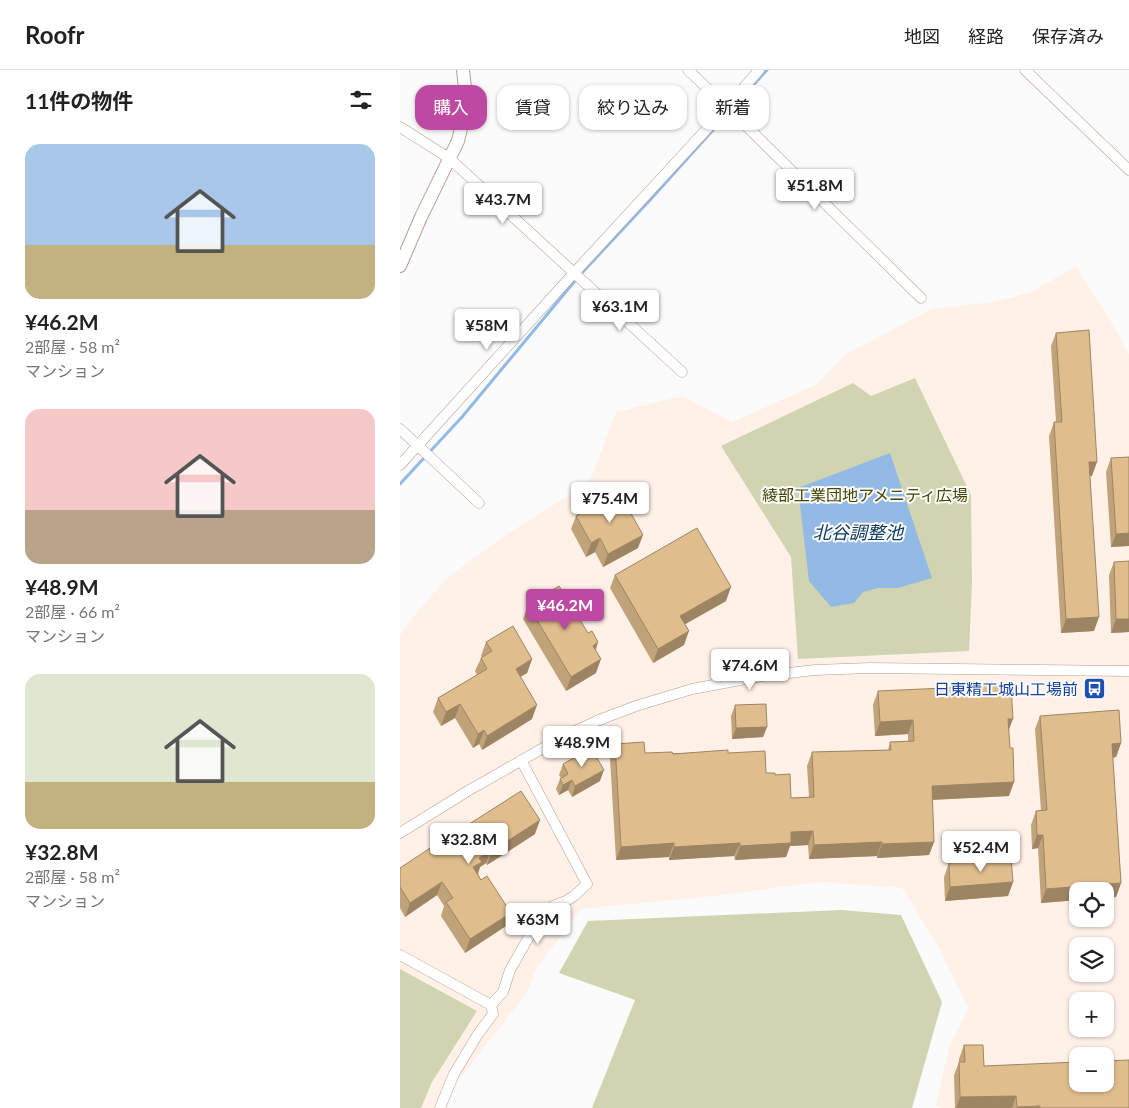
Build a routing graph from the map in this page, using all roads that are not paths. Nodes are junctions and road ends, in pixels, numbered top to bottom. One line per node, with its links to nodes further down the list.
1 (463, 70): 10 (main road)
2 (688, 70): 5 (street)
3 (759, 70): 6 (street)
4 (1025, 70): 11 (street)
5 (704, 85)
6 (746, 85)
7 (400, 127): 10 (street)
8 (706, 130): 13 (street)
9 (750, 130): 14 (street)
10 (449, 158): 12 (main road); 13 (street)
11 (1129, 170)
12 (400, 266)
13 (574, 273): 15 (street); 17 (street)
14 (921, 298)
15 (682, 372)
16 (400, 430): 17 (street)
17 (418, 445): 18 (street); 19 (street)
18 (400, 465)
19 (479, 503)
20 (1129, 671): 21 (street)
21 (520, 760): 22 (street); 24 (street)
22 (402, 828)
23 (400, 955): 24 (street)
24 (491, 1005): 25 (street)
25 (440, 1108)

